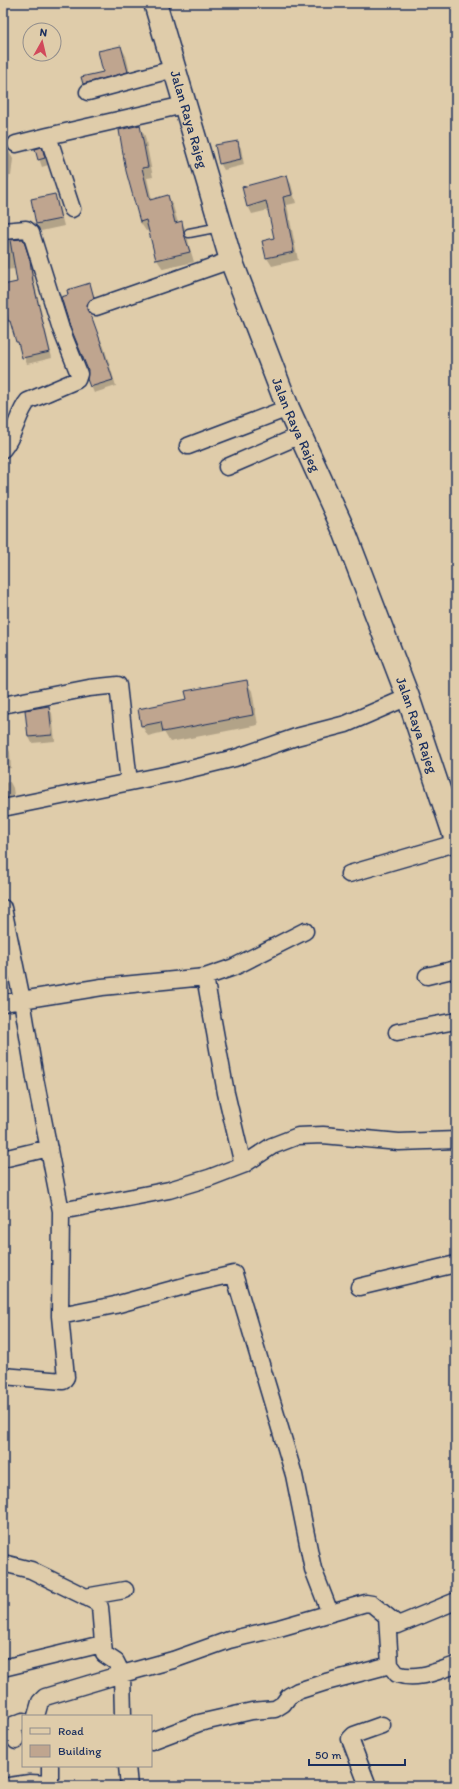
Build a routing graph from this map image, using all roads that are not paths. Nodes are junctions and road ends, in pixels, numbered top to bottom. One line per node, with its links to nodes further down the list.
1 (155, 3): 2 (main road, Jalan Raya Rajeg)
2 (174, 69): 3 (street); 4 (main road, Jalan Raya Rajeg)
3 (88, 92)
4 (184, 105): 5 (street); 8 (main road, Jalan Raya Rajeg)
5 (48, 136): 6 (street); 7 (street)
6 (16, 144)
7 (72, 209)
8 (221, 227): 10 (lane); 11 (main road, Jalan Raya Rajeg)
9 (3, 232): 16 (street)
10 (189, 233)
11 (230, 260): 12 (street); 13 (main road, Jalan Raya Rajeg)
12 (96, 307)
13 (288, 408): 14 (main road, Jalan Raya Rajeg); 15 (street)
14 (301, 435): 17 (street); 18 (main road, Jalan Raya Rajeg)
15 (188, 446)
16 (3, 449)
17 (227, 467)
18 (408, 698): 20 (street); 22 (main road, Jalan Raya Rajeg)
19 (3, 705): 20 (street)
20 (129, 782): 21 (street)
21 (3, 808)
22 (456, 841): 23 (street)
23 (349, 874)
24 (3, 909): 29 (street)
25 (305, 930): 28 (street)
26 (456, 969): 27 (street)
27 (427, 976)
28 (205, 977): 29 (street); 36 (street)
29 (22, 1000): 30 (street); 34 (street)
30 (3, 1003)
31 (456, 1021): 32 (street)
32 (397, 1032)
33 (456, 1140): 36 (street)
34 (49, 1148): 35 (street); 37 (street)
35 (3, 1159)
36 (243, 1165): 37 (street)
37 (61, 1211): 40 (street)
38 (456, 1264): 39 (street)
39 (359, 1287)
40 (60, 1316): 41 (street); 46 (street)
41 (3, 1376)
42 (3, 1564): 44 (street)
43 (125, 1590): 44 (street)
44 (85, 1597): 48 (street)
45 (456, 1601): 47 (street)
46 (330, 1613): 47 (street); 52 (street)
47 (387, 1616): 49 (street)
48 (102, 1644): 51 (street); 52 (street)
49 (390, 1665): 50 (street); 58 (street)
50 (456, 1665)
51 (3, 1668)
52 (122, 1674): 53 (street); 54 (street)
53 (36, 1715)
54 (123, 1715)
55 (22, 1721): 57 (street)
56 (382, 1725): 64 (street)
57 (16, 1741)
58 (152, 1741)
59 (50, 1767): 61 (street)
60 (127, 1767): 63 (street)
61 (51, 1785): 62 (street)
62 (9, 1786)
63 (129, 1786)
64 (368, 1786)

